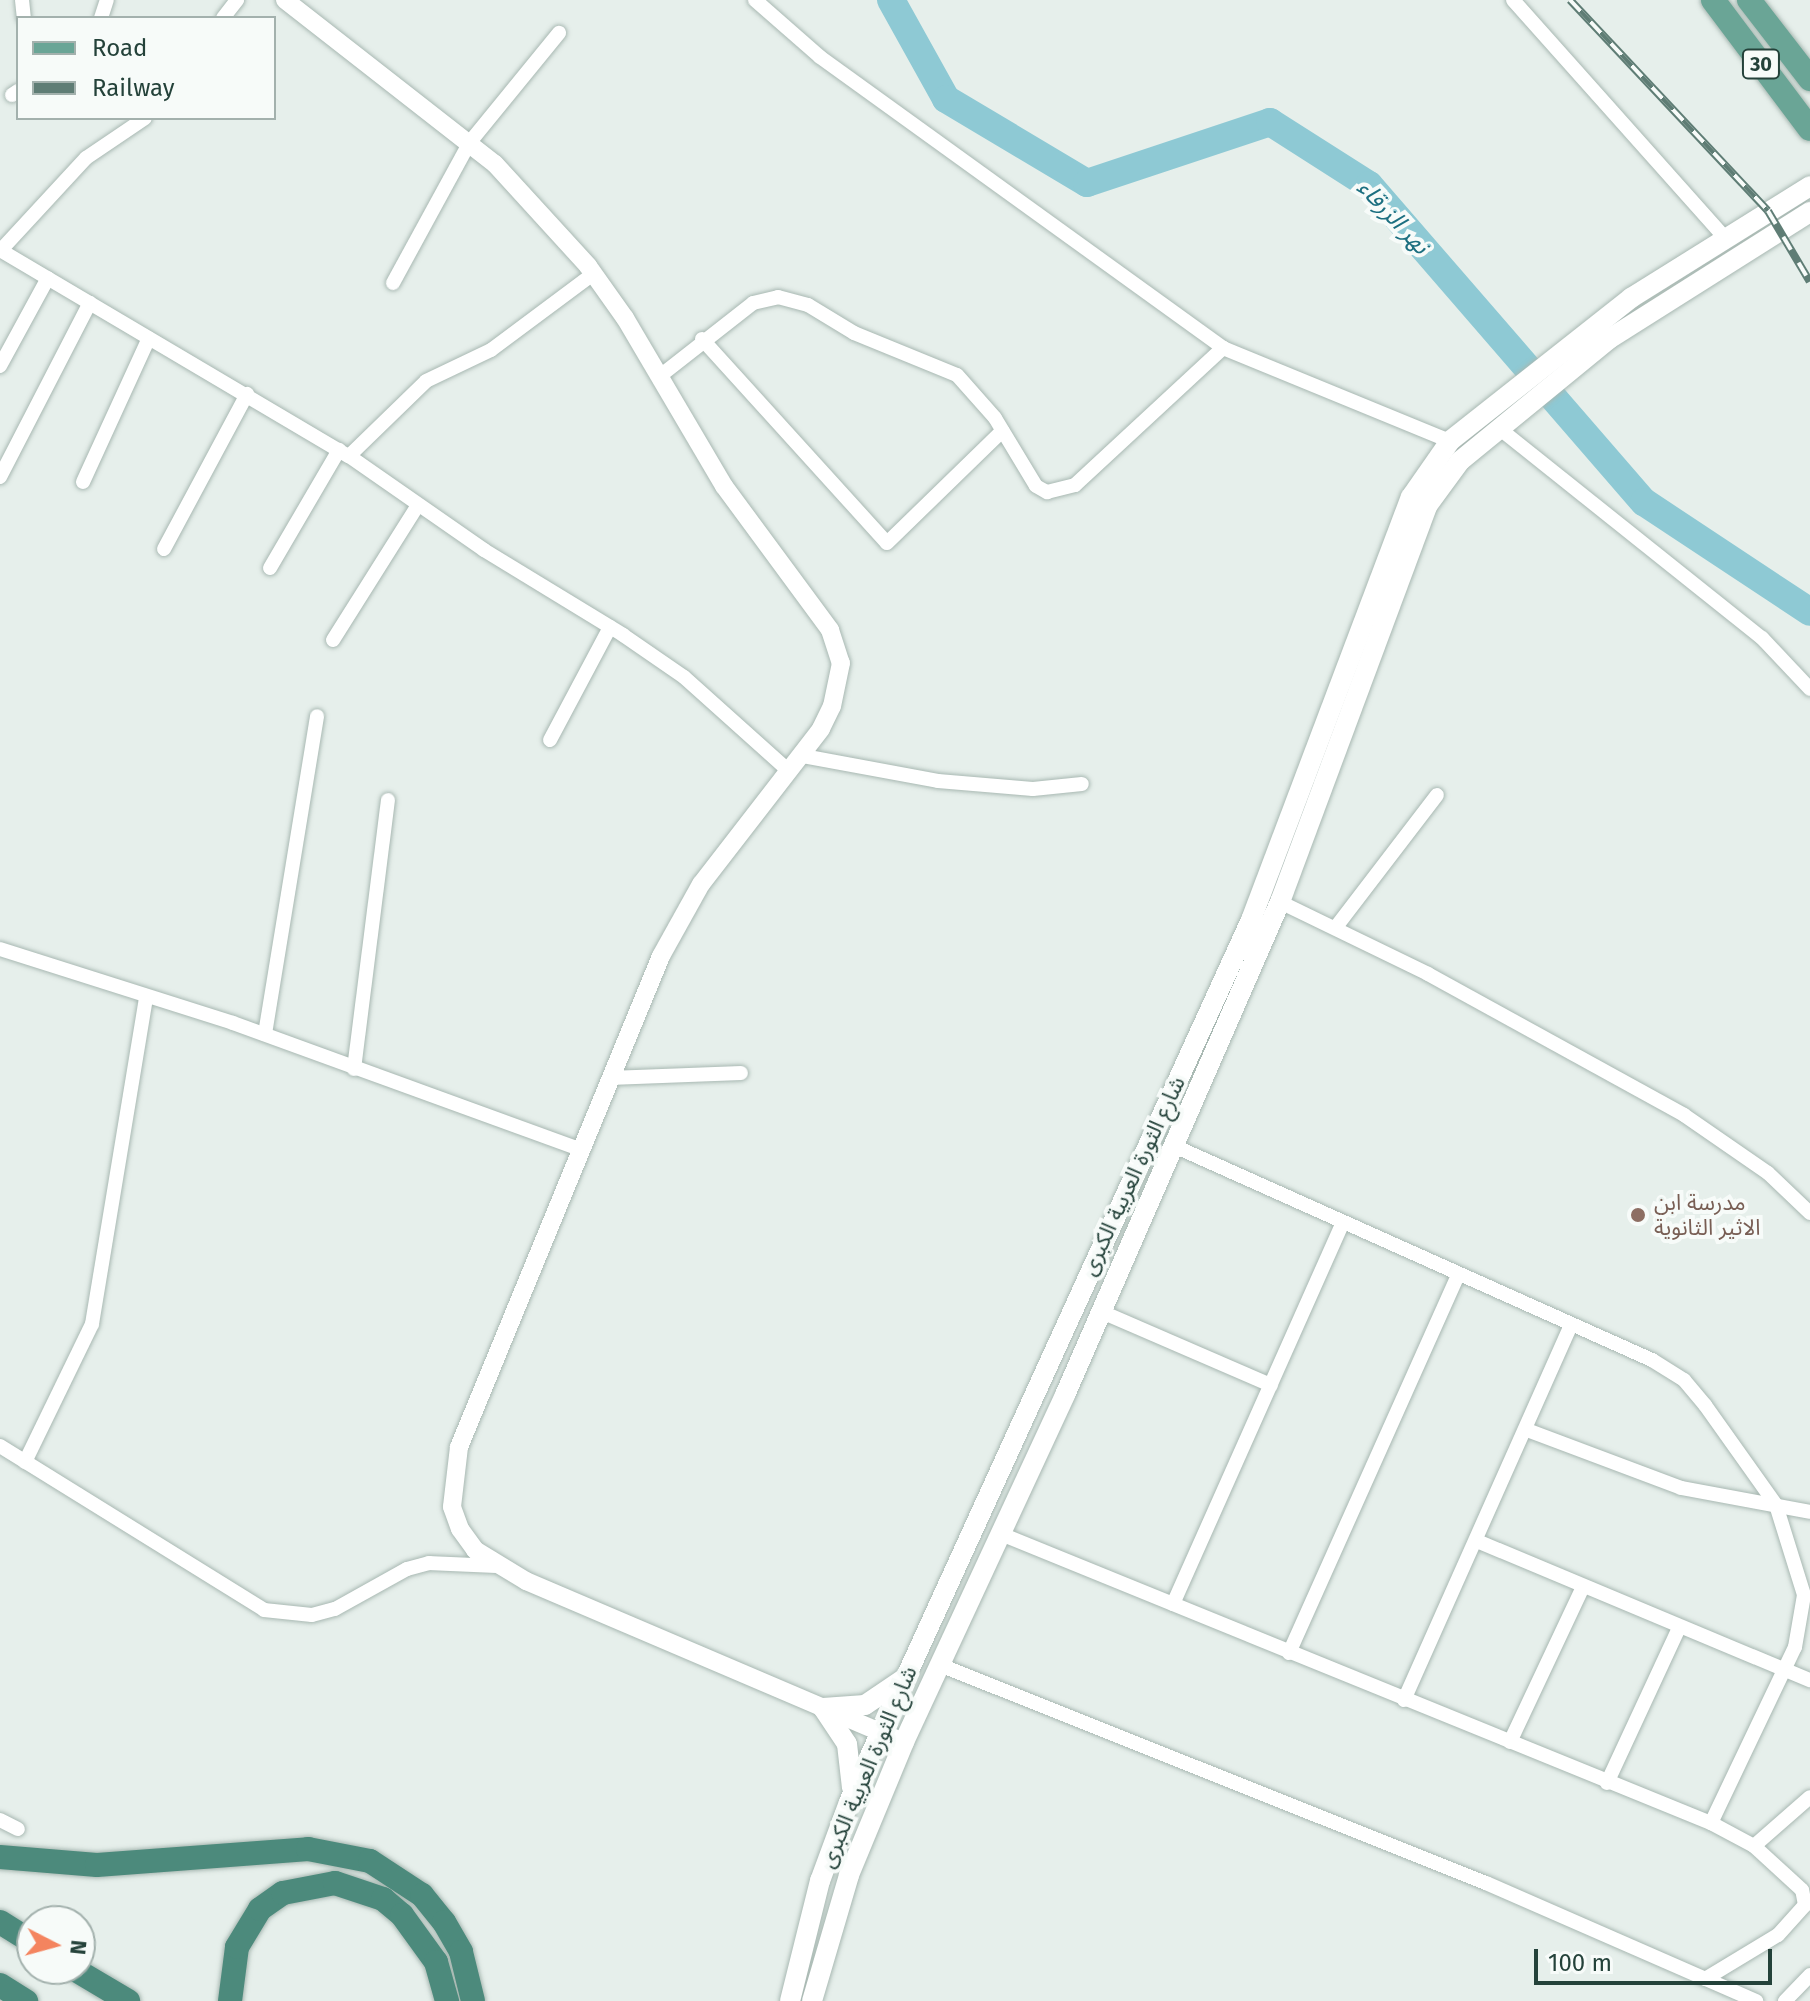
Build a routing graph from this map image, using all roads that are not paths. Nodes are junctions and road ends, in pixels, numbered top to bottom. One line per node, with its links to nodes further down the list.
1 (237, 0): 7 (street)
2 (755, 0): 23 (street)
3 (1513, 0): 15 (street)
4 (1713, 0): 11 (main road, 30)
5 (1749, 0): 9 (main road, 30)
6 (288, 1): 12 (street)
7 (225, 16)
8 (559, 33): 12 (street)
9 (1810, 79)
10 (123, 123): 16 (street)
11 (1809, 131)
12 (470, 142): 17 (street); 19 (street)
13 (1810, 186): 15 (main road)
14 (1810, 212): 24 (main road)
15 (1724, 237): 24 (main road)
16 (0, 250): 18 (street)
17 (593, 274): 26 (street); 32 (street)
18 (48, 278): 20 (street); 25 (street)
19 (393, 283)
20 (90, 303): 21 (street); 33 (street)
21 (149, 338): 28 (street); 34 (street)
22 (702, 339): 26 (street); 30 (street); 30 (street)
23 (1223, 348): 30 (street); 31 (street)
24 (1570, 358): 27 (main road)
25 (0, 366)
26 (660, 376): 43 (street)
27 (1528, 391): 29 (main road, شارع الثورة العربية الكبرى); 31 (main road, شارع الثورة العربية الكبرى)
28 (247, 394): 32 (street); 36 (street)
29 (1500, 429): 40 (street); 48 (main road, شارع الثورة العربية الكبرى)
30 (1002, 431)
31 (1450, 441): 78 (main road, شارع الثورة العربية الكبرى)
32 (344, 453): 35 (street); 37 (street)
33 (0, 477)
34 (83, 482)
35 (418, 505): 38 (street); 39 (street)
36 (164, 549)
37 (270, 568)
38 (610, 627): 42 (street); 44 (street)
39 (333, 640)
40 (1810, 689)
41 (317, 716): 52 (street)
42 (550, 740)
43 (803, 756): 44 (street); 45 (street)
44 (790, 772): 55 (street)
45 (1082, 784)
46 (1437, 795): 49 (street)
47 (388, 800): 53 (street)
48 (1280, 902): 49 (street); 56 (main road, شارع الثورة العربية الكبرى)
49 (1336, 927): 58 (street)
50 (0, 949): 51 (street)
51 (146, 997): 52 (street); 66 (street)
52 (265, 1034): 53 (street)
53 (354, 1069): 57 (street)
54 (741, 1073): 55 (street)
55 (610, 1078): 57 (street)
56 (1174, 1146): 59 (street); 61 (main road, شارع الثورة العربية الكبرى)
57 (582, 1150): 71 (street)
58 (1810, 1213)
59 (1342, 1225): 60 (street); 63 (street)
60 (1458, 1276): 62 (street); 75 (street)
61 (1102, 1312): 63 (street); 69 (main road, شارع الثورة العربية الكبرى)
62 (1571, 1325): 64 (street); 67 (street)
63 (1271, 1385): 73 (street)
64 (1527, 1430): 67 (street); 70 (street)
65 (0, 1446): 66 (street)
66 (25, 1462): 71 (street)
67 (1776, 1505): 68 (street); 77 (street)
68 (1810, 1512)
69 (1001, 1534): 73 (street); 76 (main road, شارع الثورة العربية الكبرى)
70 (1477, 1541): 72 (street); 80 (street)
71 (499, 1568): 81 (street)
72 (1583, 1587): 74 (street); 84 (street)
73 (1173, 1604): 75 (street)
74 (1679, 1628): 77 (street); 85 (street)
75 (1289, 1653): 80 (street)
76 (940, 1665): 83 (main road, شارع الثورة العربية الكبرى); 94 (street)
77 (1784, 1669): 79 (street); 89 (street)
78 (909, 1670): 81 (main road); 82 (main road, شارع الثورة العربية الكبرى)
79 (1810, 1680)
80 (1404, 1700): 84 (street)
81 (823, 1708): 82 (street); 87 (main road)
82 (881, 1732): 83 (street); 87 (main road, شارع الثورة العربية الكبرى)
83 (904, 1742): 103 (main road, شارع الثورة العربية الكبرى)
84 (1510, 1742): 85 (street)
85 (1607, 1783): 89 (street)
86 (1810, 1797): 91 (street)
87 (849, 1802): 102 (main road, شارع الثورة العربية الكبرى)
88 (0, 1820): 90 (street)
89 (1711, 1823): 91 (street)
90 (18, 1829)
91 (1754, 1846): 94 (street)
92 (0, 1857): 101 (highway)
93 (1810, 1975): 105 (street)
94 (1705, 1979): 104 (street)
95 (96, 1982): 98 (highway)
96 (0, 1985): 97 (highway)
97 (26, 2001)
98 (128, 2001)
99 (230, 2001): 100 (highway)
100 (447, 2001)
101 (473, 2001)
102 (790, 2001)
103 (812, 2001)
104 (1756, 2001)
105 (1785, 2001)

